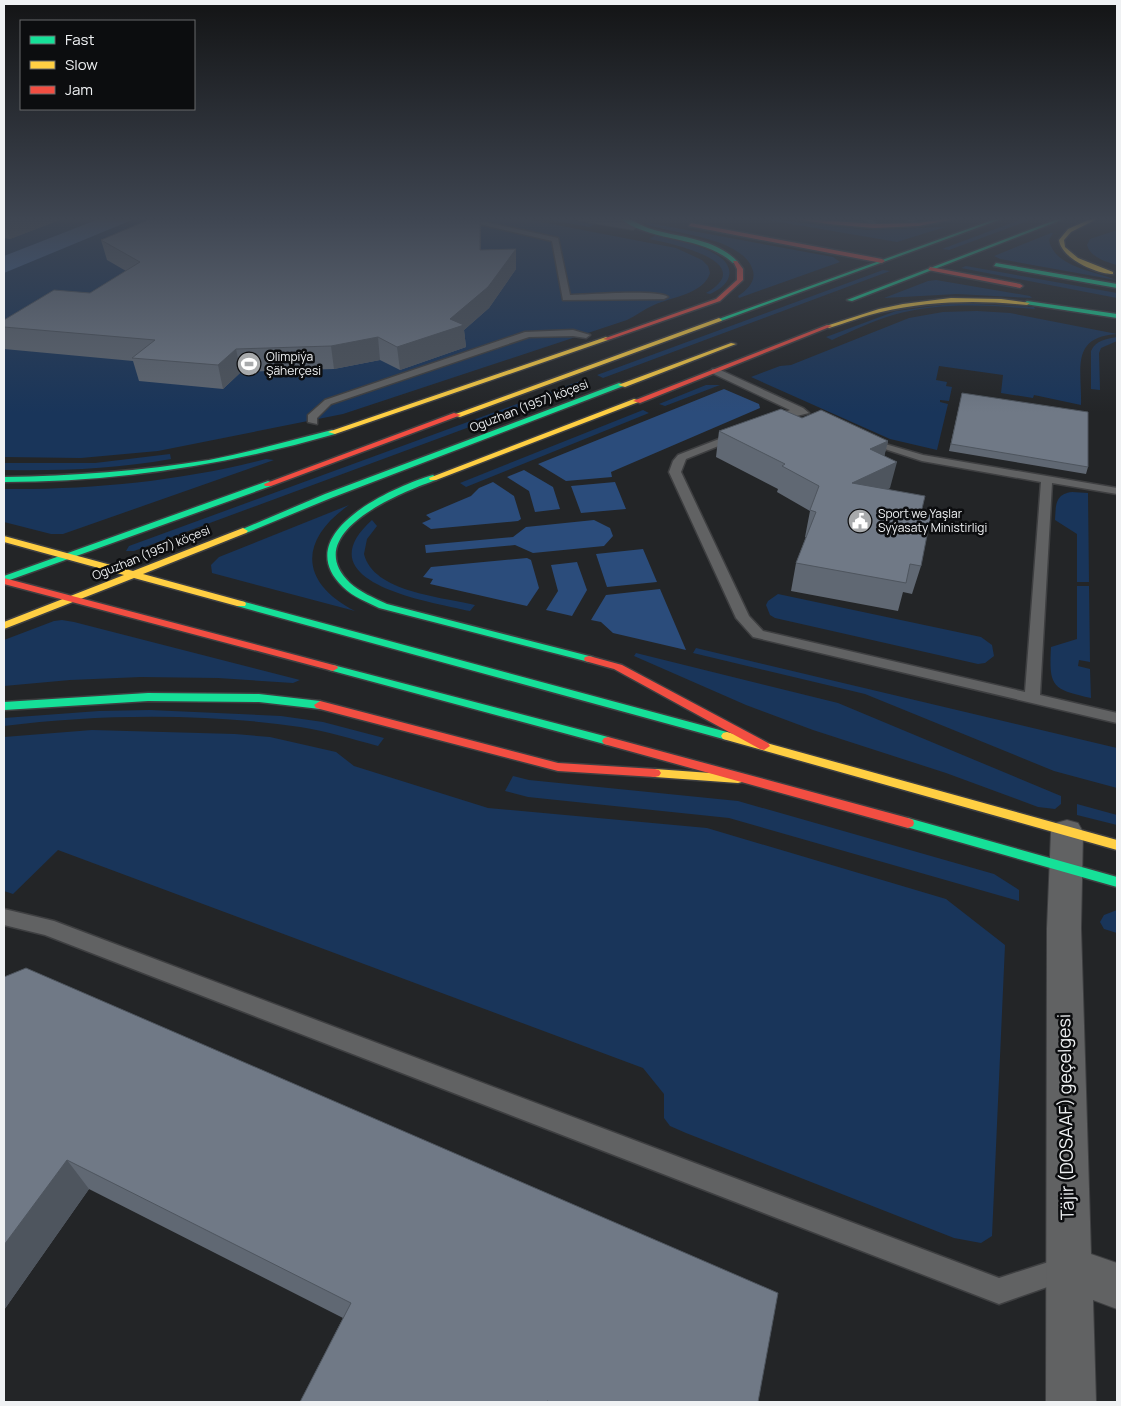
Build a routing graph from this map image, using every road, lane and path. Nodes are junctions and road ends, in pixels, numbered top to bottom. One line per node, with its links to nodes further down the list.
1 (563, 283): 9 (lane)
2 (738, 283): 14 (main road)
3 (824, 283): 19 (main road, Oguzhan (1957) köçesi)
4 (898, 283): 11 (main road)
5 (1001, 283): 8 (main road)
6 (1097, 283): 7 (main road)
7 (1117, 286)
8 (1030, 288)
9 (664, 298)
10 (1098, 301): 12 (main road)
11 (837, 305)
12 (1117, 305)
13 (1117, 316): 17 (main road)
14 (659, 321): 19 (main road); 23 (main road)
15 (586, 335): 26 (lane)
16 (748, 338): 18 (main road, Oguzhan (1957) köçesi)
17 (792, 340): 18 (main road); 20 (main road)
18 (721, 348): 21 (main road, Oguzhan (1957) köçesi)
19 (614, 358): 22 (main road, Oguzhan (1957) köçesi)
20 (715, 371): 24 (lane); 27 (main road)
21 (612, 389): 27 (main road); 34 (main road, Oguzhan (1957) köçesi)
22 (519, 392): 23 (main road); 33 (main road, Oguzhan (1957) köçesi)
23 (432, 398): 30 (main road)
24 (799, 410): 25 (lane); 38 (lane)
25 (815, 418)
26 (313, 422)
27 (560, 431): 41 (main road)
28 (856, 437): 29 (lane)
29 (1047, 479): 31 (lane); 38 (lane)
30 (4, 480)
31 (1117, 491)
32 (4, 539): 33 (main road)
33 (66, 556): 34 (main road); 35 (main road, Oguzhan (1957) köçesi)
34 (135, 576): 36 (main road, Oguzhan (1957) köçesi); 41 (main road)
35 (4, 580): 36 (main road)
36 (70, 600): 37 (main road, Oguzhan (1957) köçesi); 42 (main road)
37 (4, 626)
38 (1032, 698): 40 (lane)
39 (4, 706): 42 (main road)
40 (1117, 718)
41 (764, 746): 44 (main road)
42 (756, 780): 44 (main road)
43 (1117, 845): 44 (main road)
44 (1066, 850): 45 (main road); 47 (street, Täjir (DOSAAF) geçelgesi)
45 (1117, 882)
46 (4, 917): 47 (lane)
47 (1068, 1268): 48 (street); 49 (street, Täjir (DOSAAF) geçelgesi)
48 (1117, 1286)
49 (1071, 1402)

